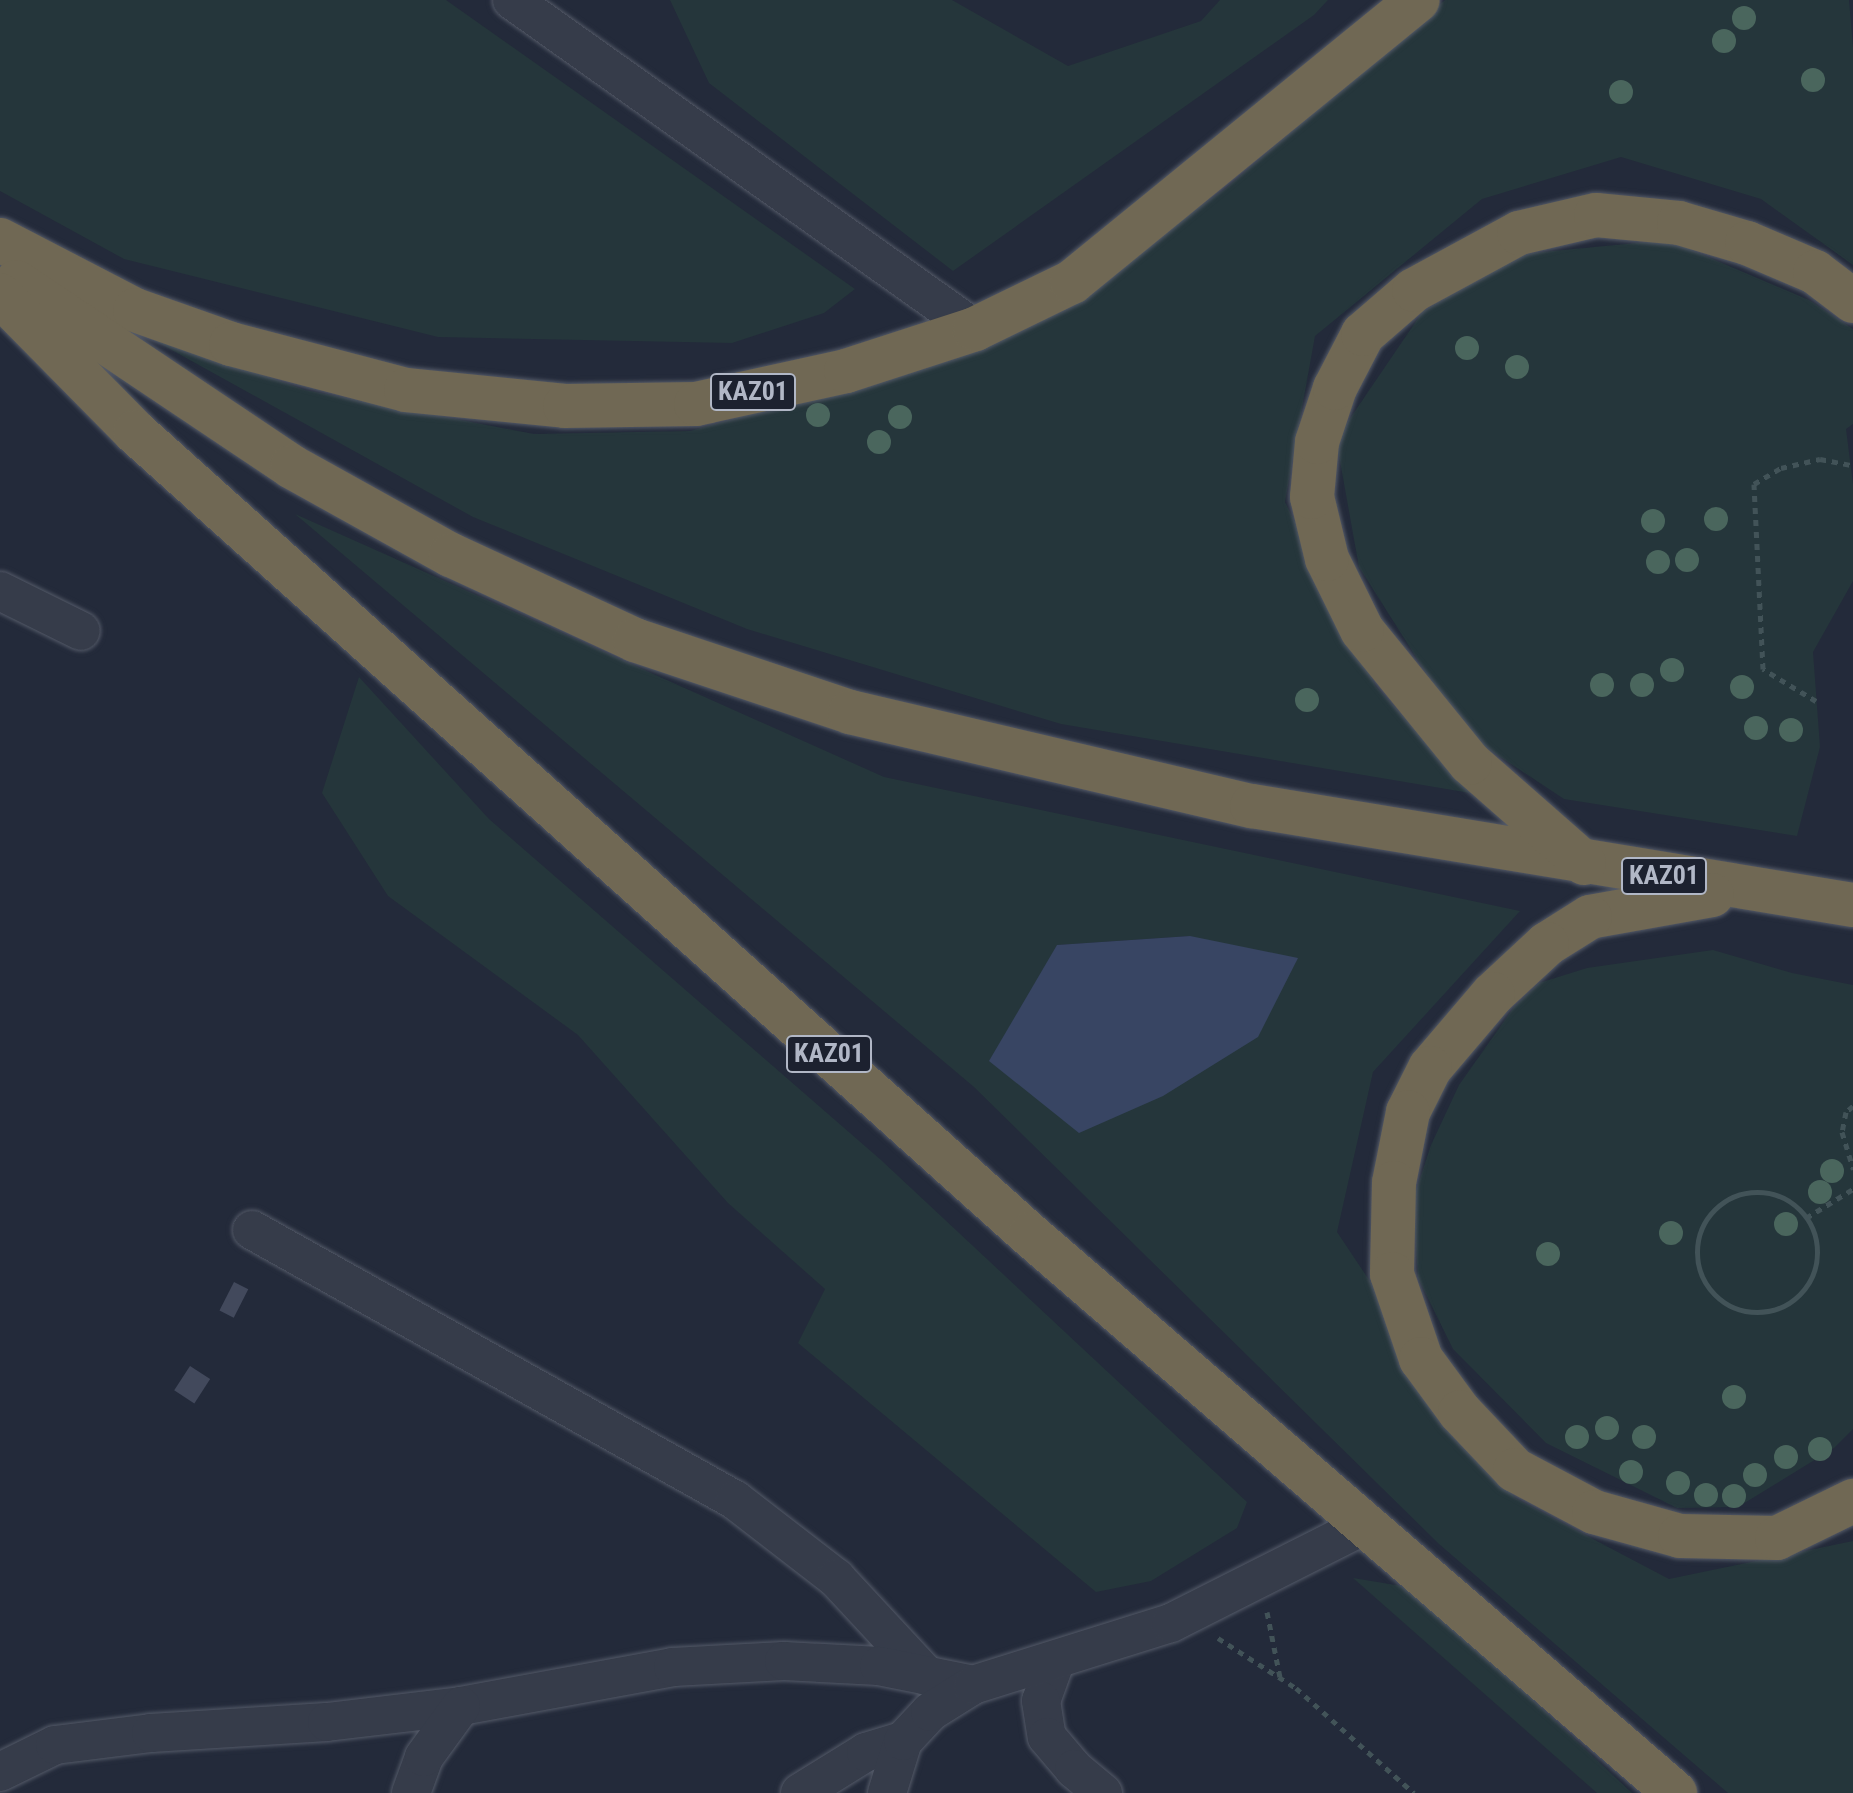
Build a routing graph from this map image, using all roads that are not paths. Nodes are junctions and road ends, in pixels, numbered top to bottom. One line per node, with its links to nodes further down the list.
1 (512, 0): 7 (street)
2 (1418, 0): 7 (highway, KАZ01)
3 (0, 240): 7 (highway, KАZ01)
4 (0, 269): 10 (highway, KАZ01)
5 (0, 295): 15 (highway, KАZ01)
6 (1853, 301): 10 (highway)
7 (975, 329)
8 (0, 591): 9 (street)
9 (81, 631)
10 (1584, 863): 11 (highway, KАZ01)
11 (1744, 889): 12 (highway, KАZ01); 14 (highway)
12 (1853, 905)
13 (252, 1230): 17 (street)
14 (1853, 1501)
15 (1365, 1525): 16 (street); 26 (highway, KАZ01)
16 (1055, 1662): 18 (street); 25 (street)
17 (927, 1676): 18 (street); 19 (street)
18 (973, 1685): 20 (street)
19 (461, 1706): 21 (street); 22 (street)
20 (903, 1741): 23 (street); 24 (street)
21 (0, 1772)
22 (411, 1793)
23 (800, 1793)
24 (887, 1793)
25 (1103, 1793)
26 (1675, 1793)

